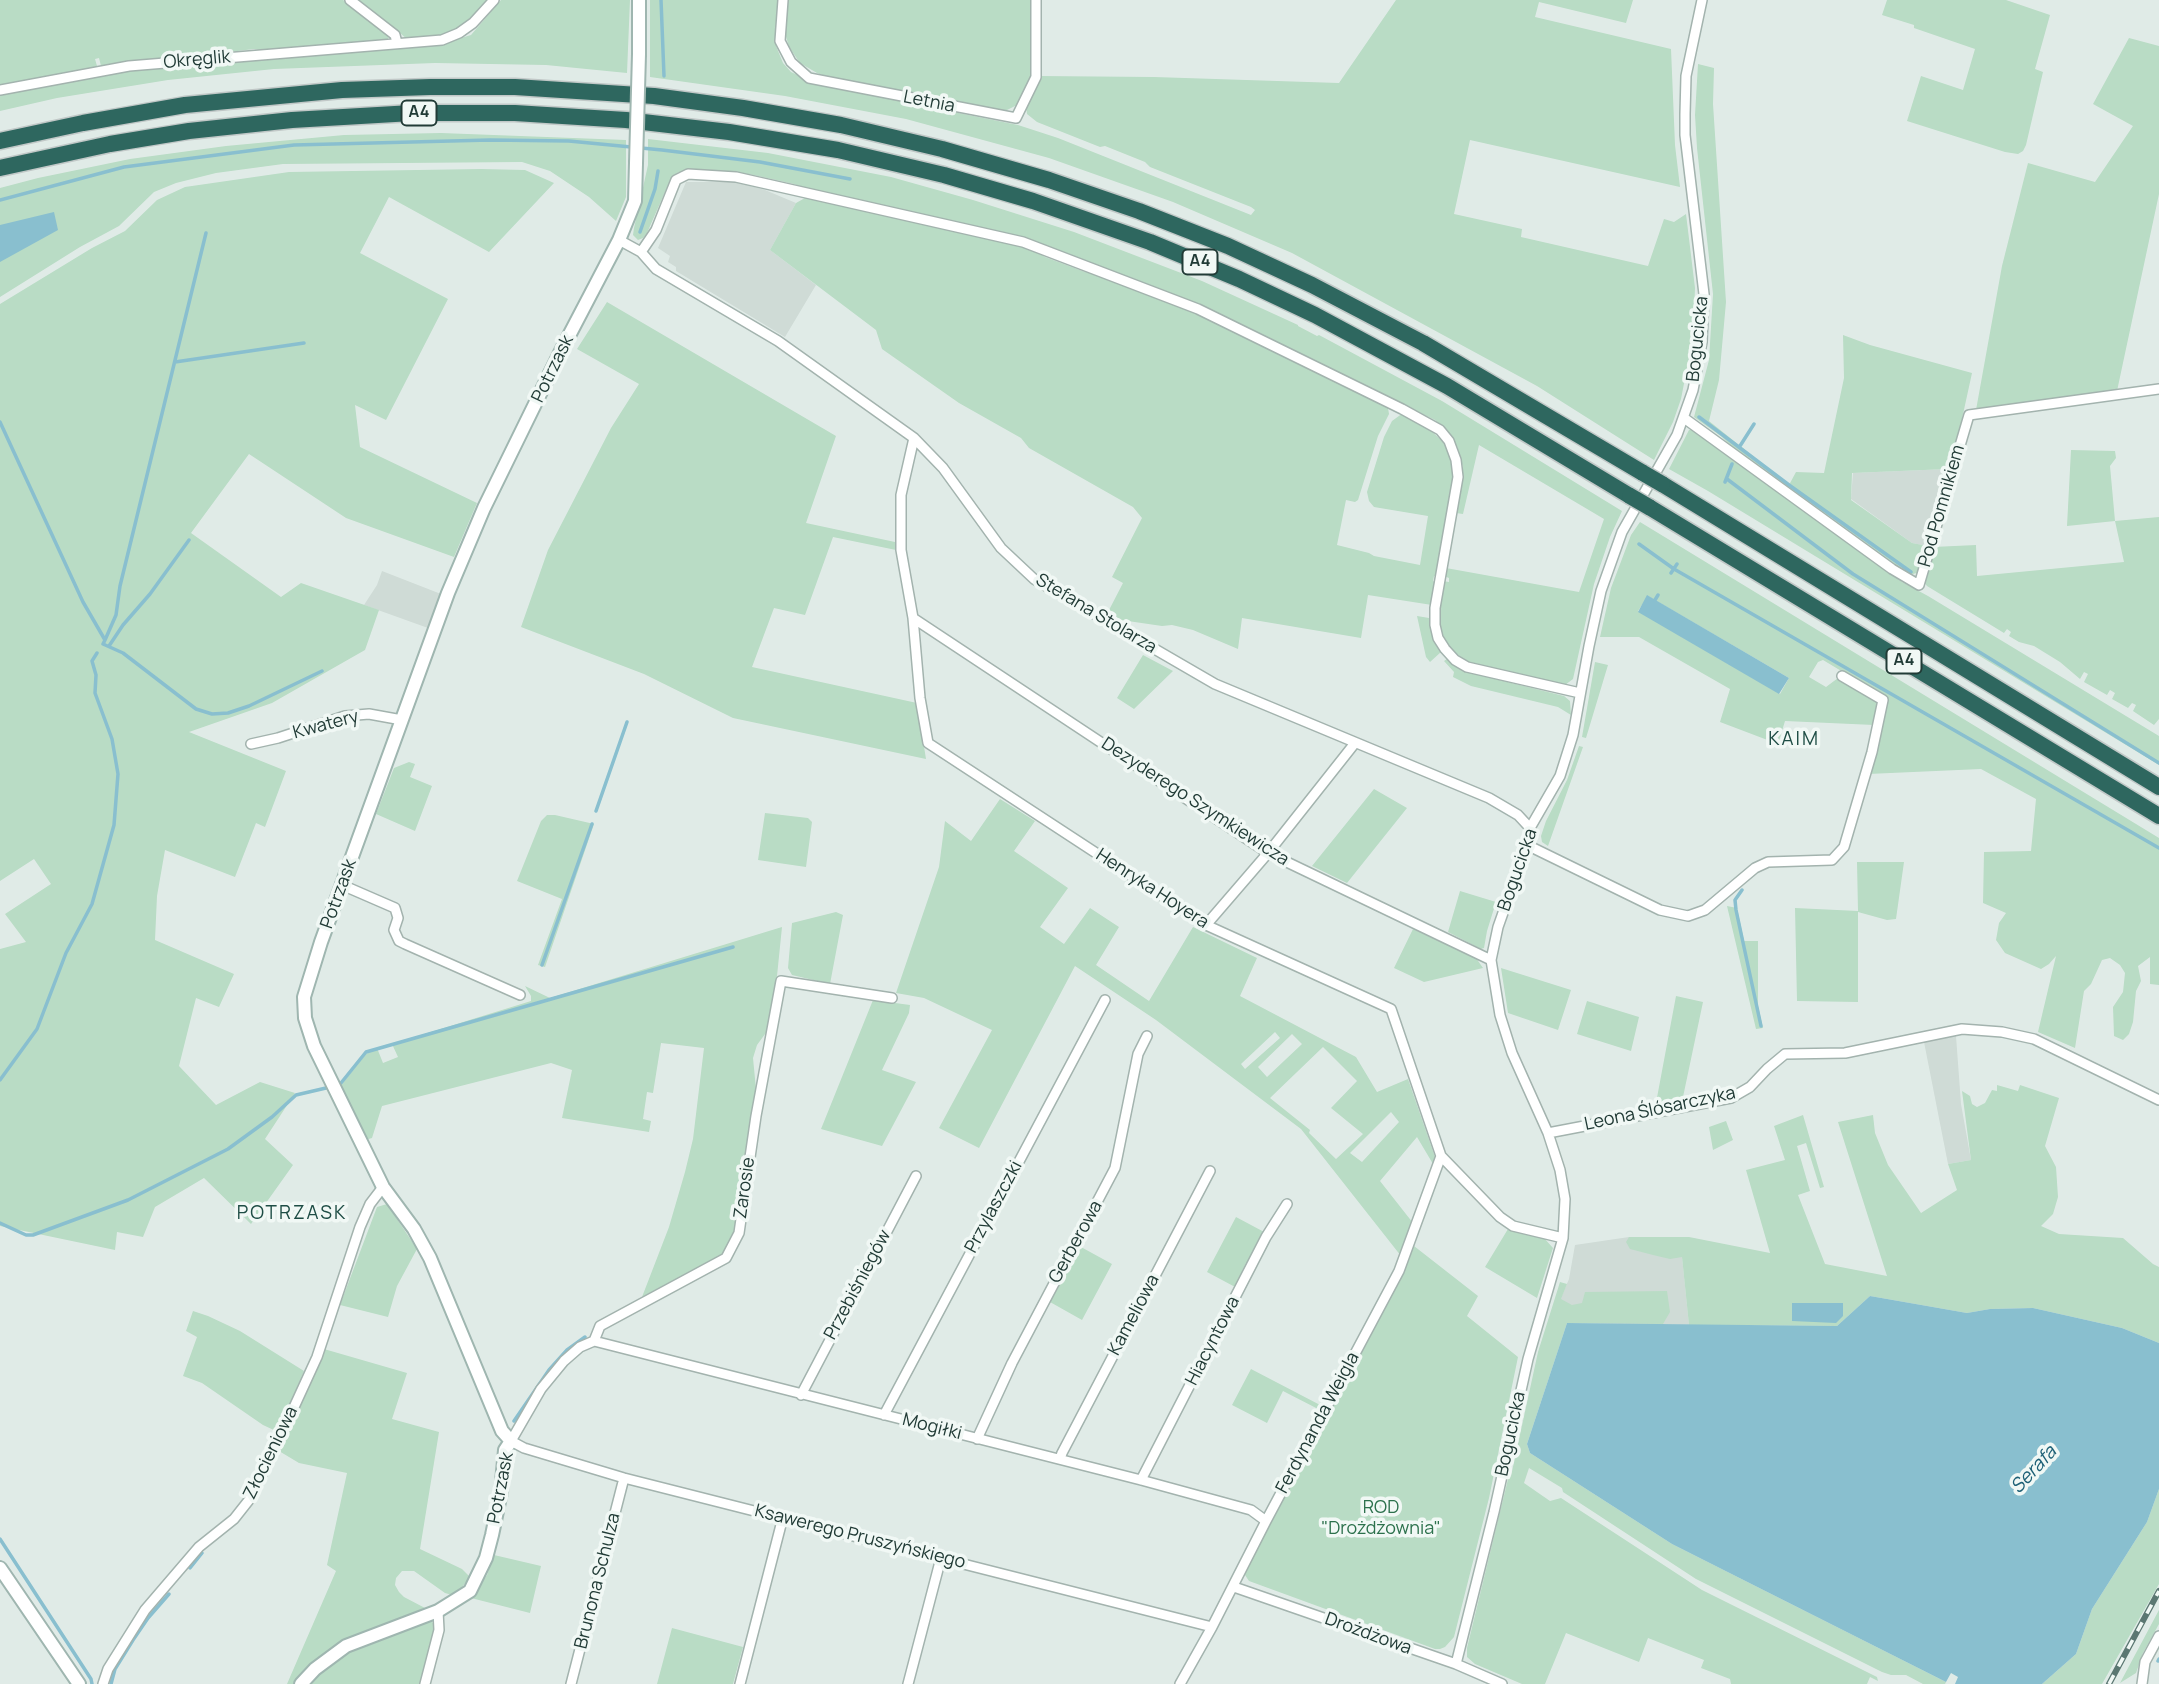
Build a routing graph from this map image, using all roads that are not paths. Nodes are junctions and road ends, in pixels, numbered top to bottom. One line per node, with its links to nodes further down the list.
1 (350, 0): 7 (street)
2 (494, 0): 7 (street, Okręglik)
3 (639, 0): 11 (street, Potrzask, bridge)
4 (783, 0): 5 (street, Letnia)
5 (1036, 0)
6 (1702, 0): 14 (street, Bogucicka)
7 (397, 43): 8 (street, Okręglik)
8 (0, 90)
9 (0, 141): 22 (highway, A4, bridge)
10 (0, 169): 23 (highway, A4, bridge)
11 (619, 240): 12 (street, Stefana Stolarza); 19 (street, Potrzask)
12 (640, 252): 15 (street, Stefana Stolarza); 18 (street)
13 (2159, 389): 14 (street, Pod Pomnikiem)
14 (1684, 418): 18 (street, Bogucicka)
15 (914, 438): 16 (street, Henryka Hoyera); 20 (street, Stefana Stolarza)
16 (913, 618): 26 (street, Dezyderego Szymkiewicza); 28 (street, Henryka Hoyera)
17 (1842, 676): 25 (street)
18 (1580, 693): 24 (street, Bogucicka)
19 (402, 719): 21 (street, Kwatery); 27 (street, Potrzask)
20 (1355, 743): 24 (street, Stefana Stolarza); 26 (street)
21 (251, 744)
22 (2159, 786)
23 (2159, 816)
24 (1530, 828): 25 (street, Bogucicka)
25 (1527, 845): 29 (street, Bogucicka)
26 (1268, 853): 28 (street); 29 (street, Dezyderego Szymkiewicza)
27 (342, 885): 30 (street); 39 (street, Potrzask)
28 (1206, 925): 36 (street, Henryka Hoyera)
29 (1491, 960): 35 (street, Bogucicka)
30 (520, 995)
31 (892, 998): 42 (street, Zarosie)
32 (1105, 1000): 44 (street, Przylaszczki)
33 (1147, 1036): 45 (street, Gerberowa)
34 (2159, 1100): 35 (street, Leona Ślósarczyka)
35 (1548, 1133): 41 (street, Bogucicka)
36 (1441, 1156): 41 (street, Henryka Hoyera); 51 (street, Ferdynanda Weigla)
37 (1210, 1171): 47 (street, Kameliowa)
38 (916, 1176): 43 (street, Przebiśniegów)
39 (383, 1187): 46 (street, Potrzask); 60 (street, Złocieniowa)
40 (1287, 1204): 49 (street, Hiacyntowa)
41 (1563, 1238): 58 (street, Bogucicka)
42 (594, 1341): 43 (street, Mogiłki); 46 (street, Zarosie)
43 (801, 1395): 44 (street, Mogiłki)
44 (884, 1415): 45 (street, Mogiłki)
45 (977, 1439): 47 (street, Mogiłki)
46 (511, 1441): 48 (street, Ksawerego Pruszyńskiego); 55 (street, Potrzask)
47 (1060, 1459): 49 (street, Mogiłki)
48 (624, 1478): 50 (street, Ksawerego Pruszyńskiego); 63 (street, Brunona Schulza)
49 (1141, 1480): 51 (street, Mogiłki)
50 (783, 1517): 52 (street, Ksawerego Pruszyńskiego); 64 (street)
51 (1266, 1521): 54 (street, Ferdynanda Weigla)
52 (941, 1558): 56 (street, Ksawerego Pruszyńskiego); 65 (street)
53 (0, 1568): 59 (street)
54 (1234, 1587): 56 (street, Ferdynanda Weigla); 58 (street, Drożdżowa)
55 (438, 1611): 61 (street, Potrzask); 62 (street)
56 (1212, 1627): 66 (street, Ferdynanda Weigla)
57 (2159, 1636): 68 (street)
58 (1456, 1664): 67 (street, Drożdżowa)
59 (79, 1684)
60 (103, 1684)
61 (301, 1684)
62 (425, 1684)
63 (571, 1684)
64 (740, 1684)
65 (908, 1684)
66 (1180, 1684)
67 (1502, 1684)
68 (2143, 1684)

